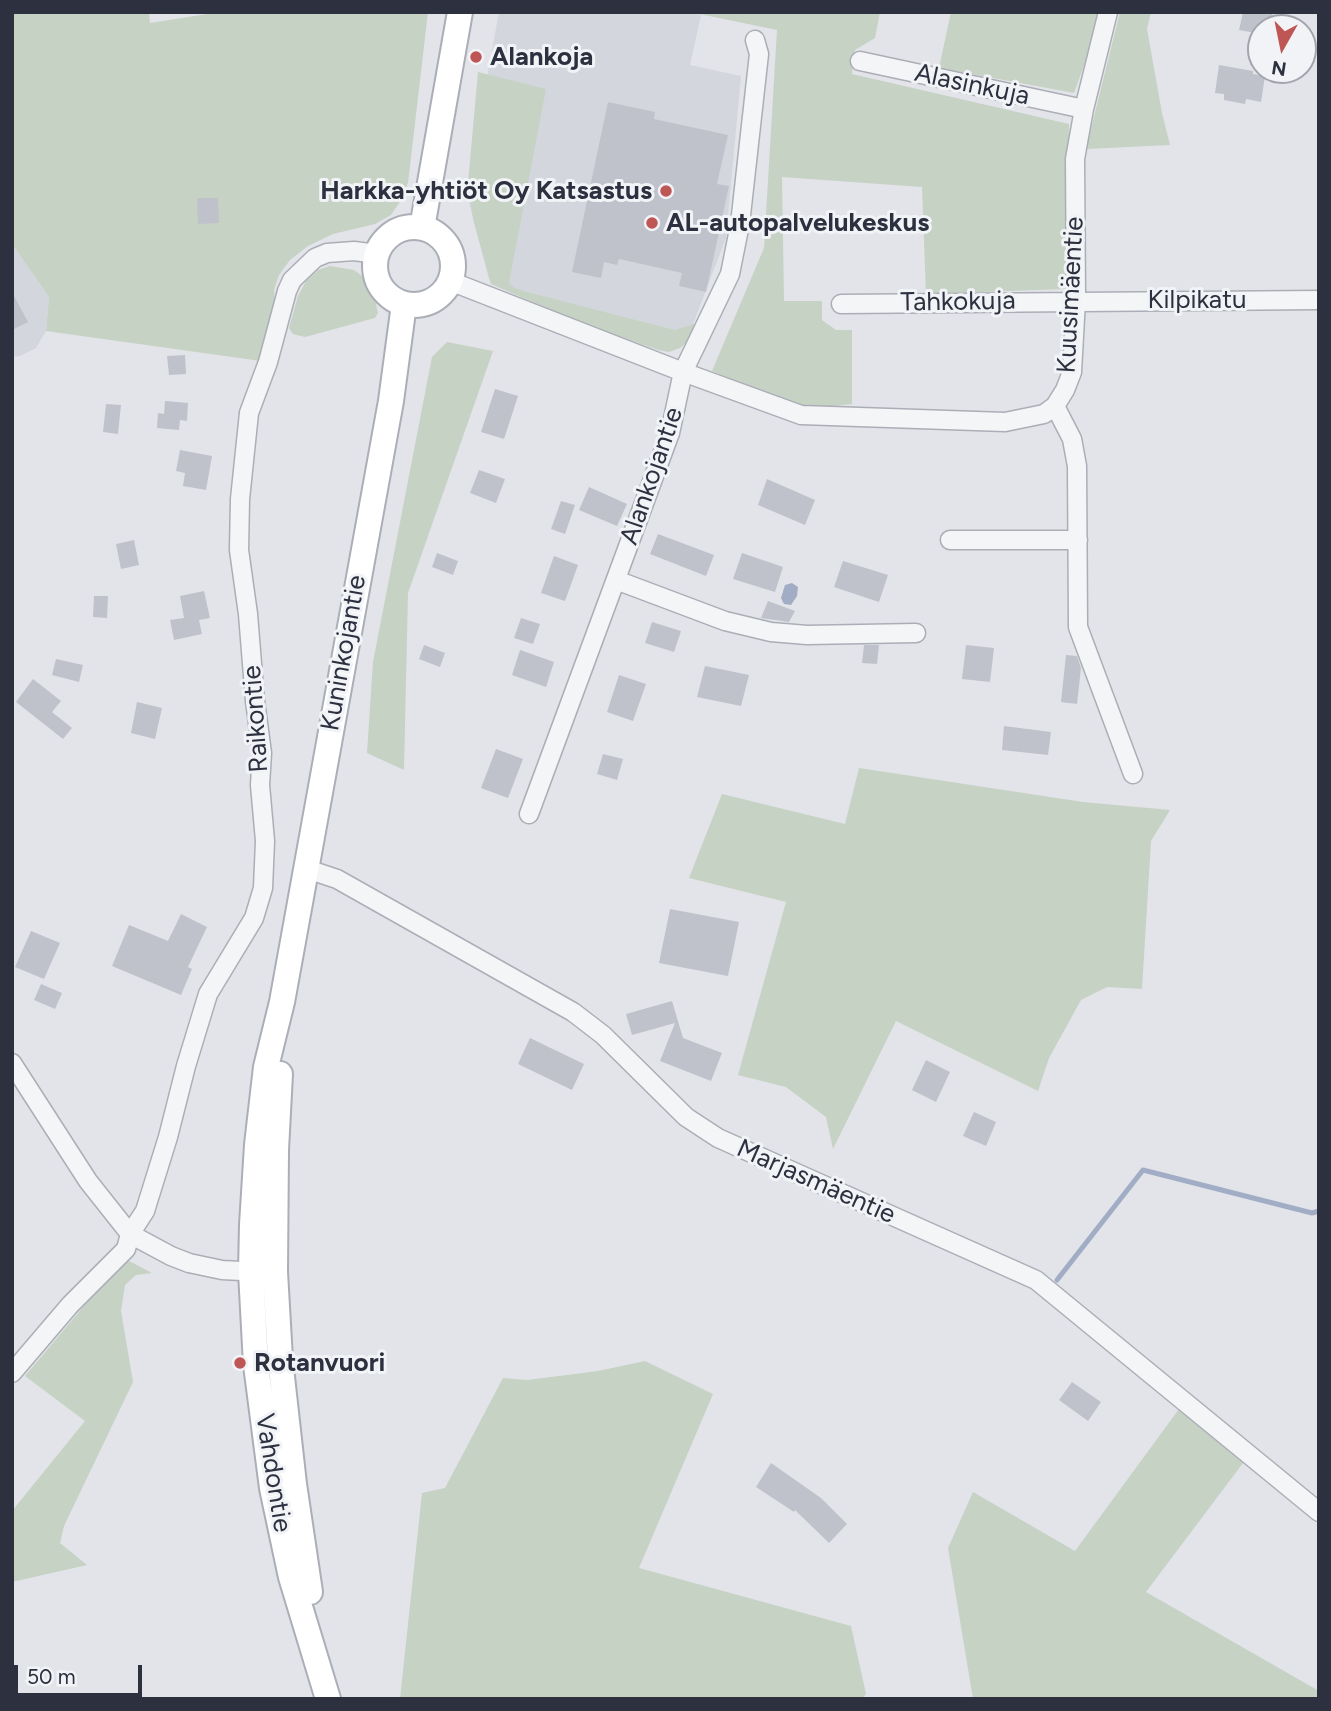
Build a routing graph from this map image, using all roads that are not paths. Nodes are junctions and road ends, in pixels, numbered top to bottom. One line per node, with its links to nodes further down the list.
1 (460, 12): 6 (main road)
2 (1108, 12): 5 (street, Kuusimäentie)
3 (755, 40): 13 (street)
4 (860, 61): 5 (street, Alasinkuja)
5 (1084, 109): 9 (street, Kuusimäentie)
6 (422, 228): 7 (main road); 8 (main road)
7 (377, 254): 11 (main road); 23 (street, Raikontie)
8 (450, 281): 11 (main road); 13 (street, Alankojantie)
9 (1076, 300): 10 (street, Kilpikatu); 12 (street, Tahkokuja); 14 (street, Kuusimäentie)
10 (1319, 300)
11 (404, 304): 21 (main road, Kuninkojantie)
12 (841, 304)
13 (683, 372): 14 (street, Kuusimäentie); 17 (street, Alankojantie)
14 (1055, 406): 16 (street)
15 (950, 540): 16 (street)
16 (1077, 540): 19 (street)
17 (616, 580): 18 (street); 20 (street, Alankojantie)
18 (916, 633)
19 (1133, 774)
20 (529, 814)
21 (304, 868): 24 (main road, Kuninkojantie); 26 (street, Marjasmäentie)
22 (12, 1063): 23 (street)
23 (130, 1234): 24 (street); 25 (street, Raikontie)
24 (263, 1272): 27 (main road, Vahdontie)
25 (12, 1373)
26 (1319, 1512)
27 (328, 1699)

